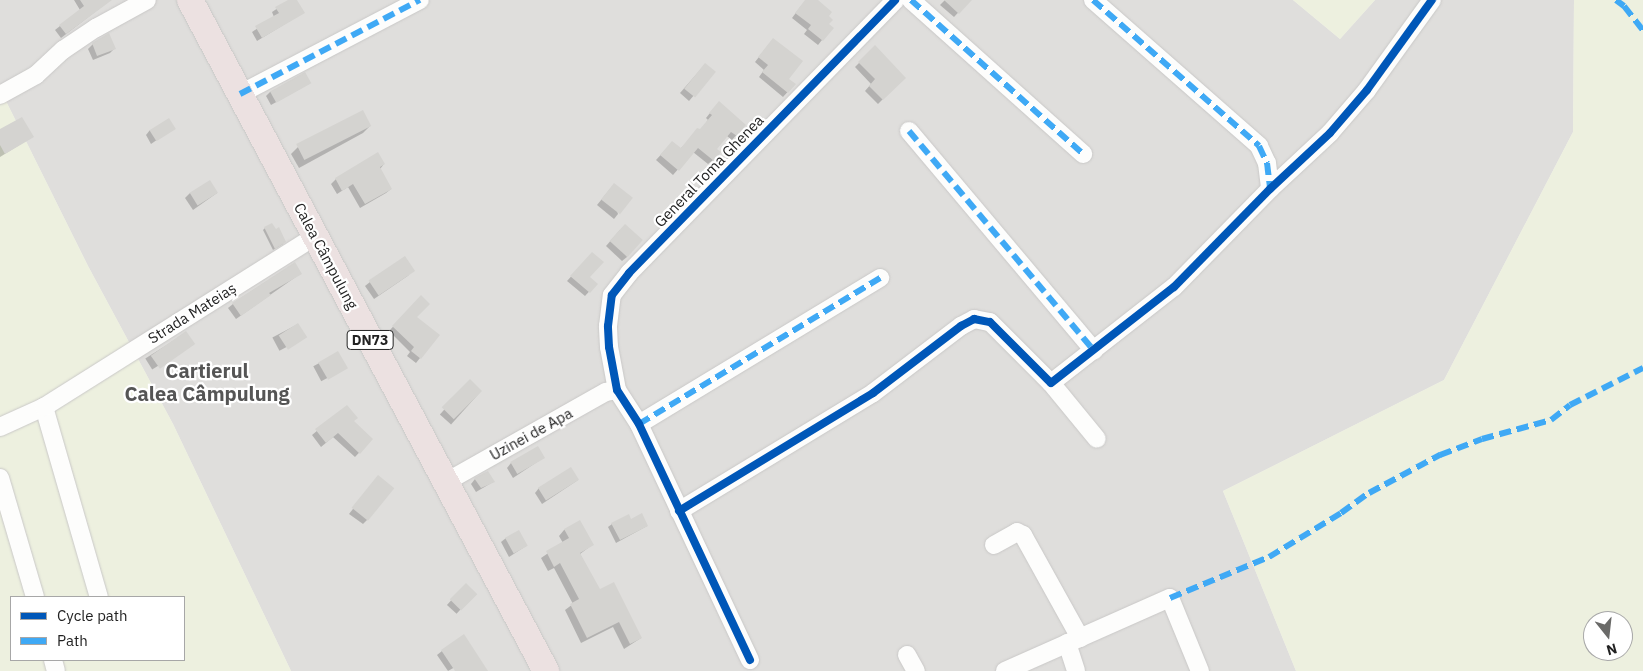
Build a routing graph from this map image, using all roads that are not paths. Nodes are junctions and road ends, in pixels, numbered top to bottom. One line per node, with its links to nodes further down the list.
1 (146, 0): 9 (street)
2 (420, 0): 8 (street)
3 (896, 0): 17 (street, General Toma Ghenea)
4 (911, 0): 11 (street)
5 (1093, 0): 12 (street)
6 (1432, 0): 12 (street)
7 (197, 3): 8 (highway, Calea Câmpulung / DN73)
8 (240, 94): 13 (highway, Calea Câmpulung / DN73)
9 (0, 95)
10 (909, 131): 15 (street)
11 (1083, 154)
12 (1270, 190): 15 (street)
13 (316, 236): 18 (street, Strada Mateiaș); 23 (highway, Calea Câmpulung / DN73)
14 (880, 278): 19 (street)
15 (1094, 351): 16 (street)
16 (1051, 383): 21 (street); 24 (street)
17 (617, 390): 19 (street); 23 (street, Uzinei de Apa)
18 (44, 407): 20 (street, Strada Mateiaș); 27 (street)
19 (639, 424): 24 (street)
20 (0, 428)
21 (1097, 438)
22 (0, 478): 26 (street)
23 (446, 482): 31 (highway, Calea Câmpulung / DN73)
24 (679, 511): 30 (street)
25 (994, 545): 28 (street)
26 (34, 596)
27 (99, 596)
28 (1074, 641): 33 (street); 34 (street); 35 (street)
29 (907, 655): 32 (street)
30 (750, 660)
31 (546, 671)
32 (916, 671)
33 (1005, 671)
34 (1076, 671)
35 (1200, 671)

